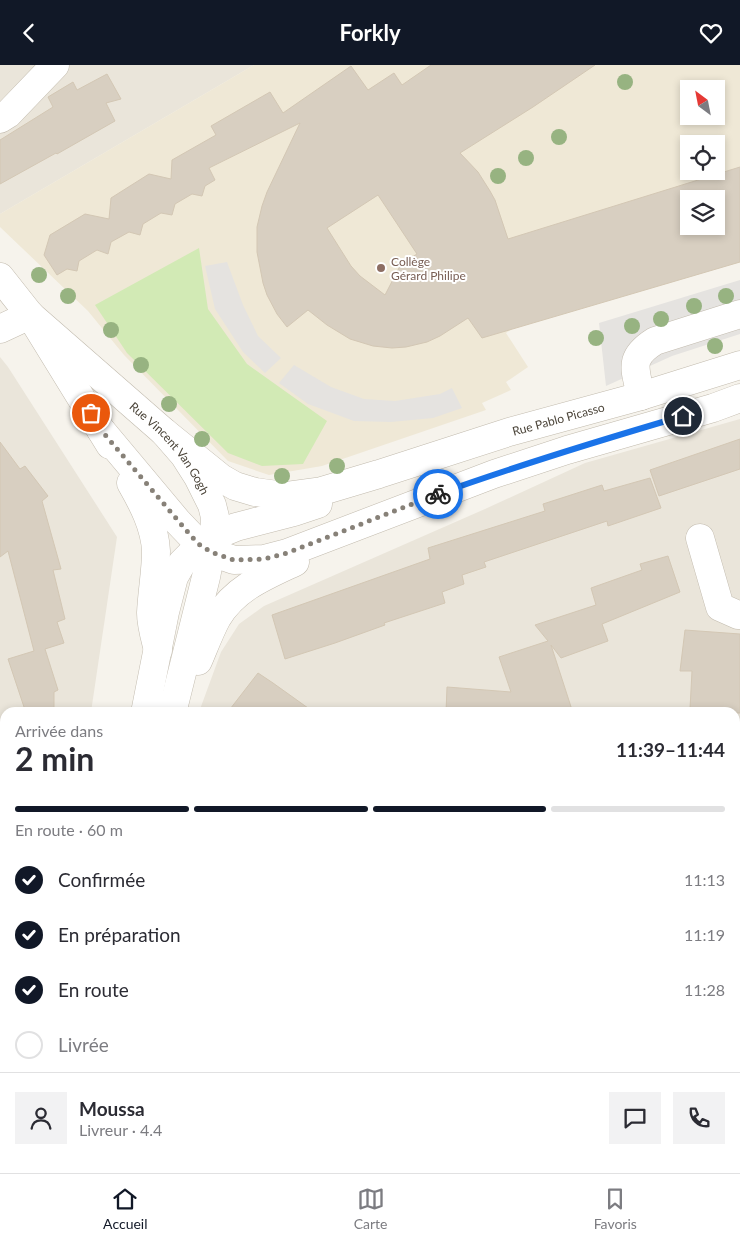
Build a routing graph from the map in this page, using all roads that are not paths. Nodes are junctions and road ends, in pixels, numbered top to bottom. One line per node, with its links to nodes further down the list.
1 (54, 65): 2 (street)
2 (0, 119)
3 (0, 277): 5 (street, Rue Vincent Van Gogh)
4 (740, 314): 8 (street)
5 (30, 315): 6 (street); 10 (street, Rue Vincent Van Gogh); 11 (street, Rue Vincent Van Gogh)
6 (0, 329)
7 (740, 365): 8 (street, Rue Pablo Picasso)
8 (641, 396): 12 (street, Rue Pablo Picasso)
9 (740, 398): 13 (street)
10 (101, 430): 15 (street, Rue Vincent Van Gogh); 17 (street, Rue Vincent Van Gogh)
11 (164, 432): 12 (street, Rue Pablo Picasso); 15 (street, Rue Vincent Van Gogh)
12 (378, 474): 15 (street, Rue Pablo Picasso)
13 (395, 511): 15 (street); 20 (street)
14 (700, 538): 16 (street)
15 (209, 544): 17 (street, Rue Vincent Van Gogh); 19 (street, Rue Vincent Van Gogh)
16 (740, 615)
17 (158, 651): 18 (street, Rue Vincent Van Gogh)
18 (146, 707)
19 (174, 707)
20 (176, 707)

